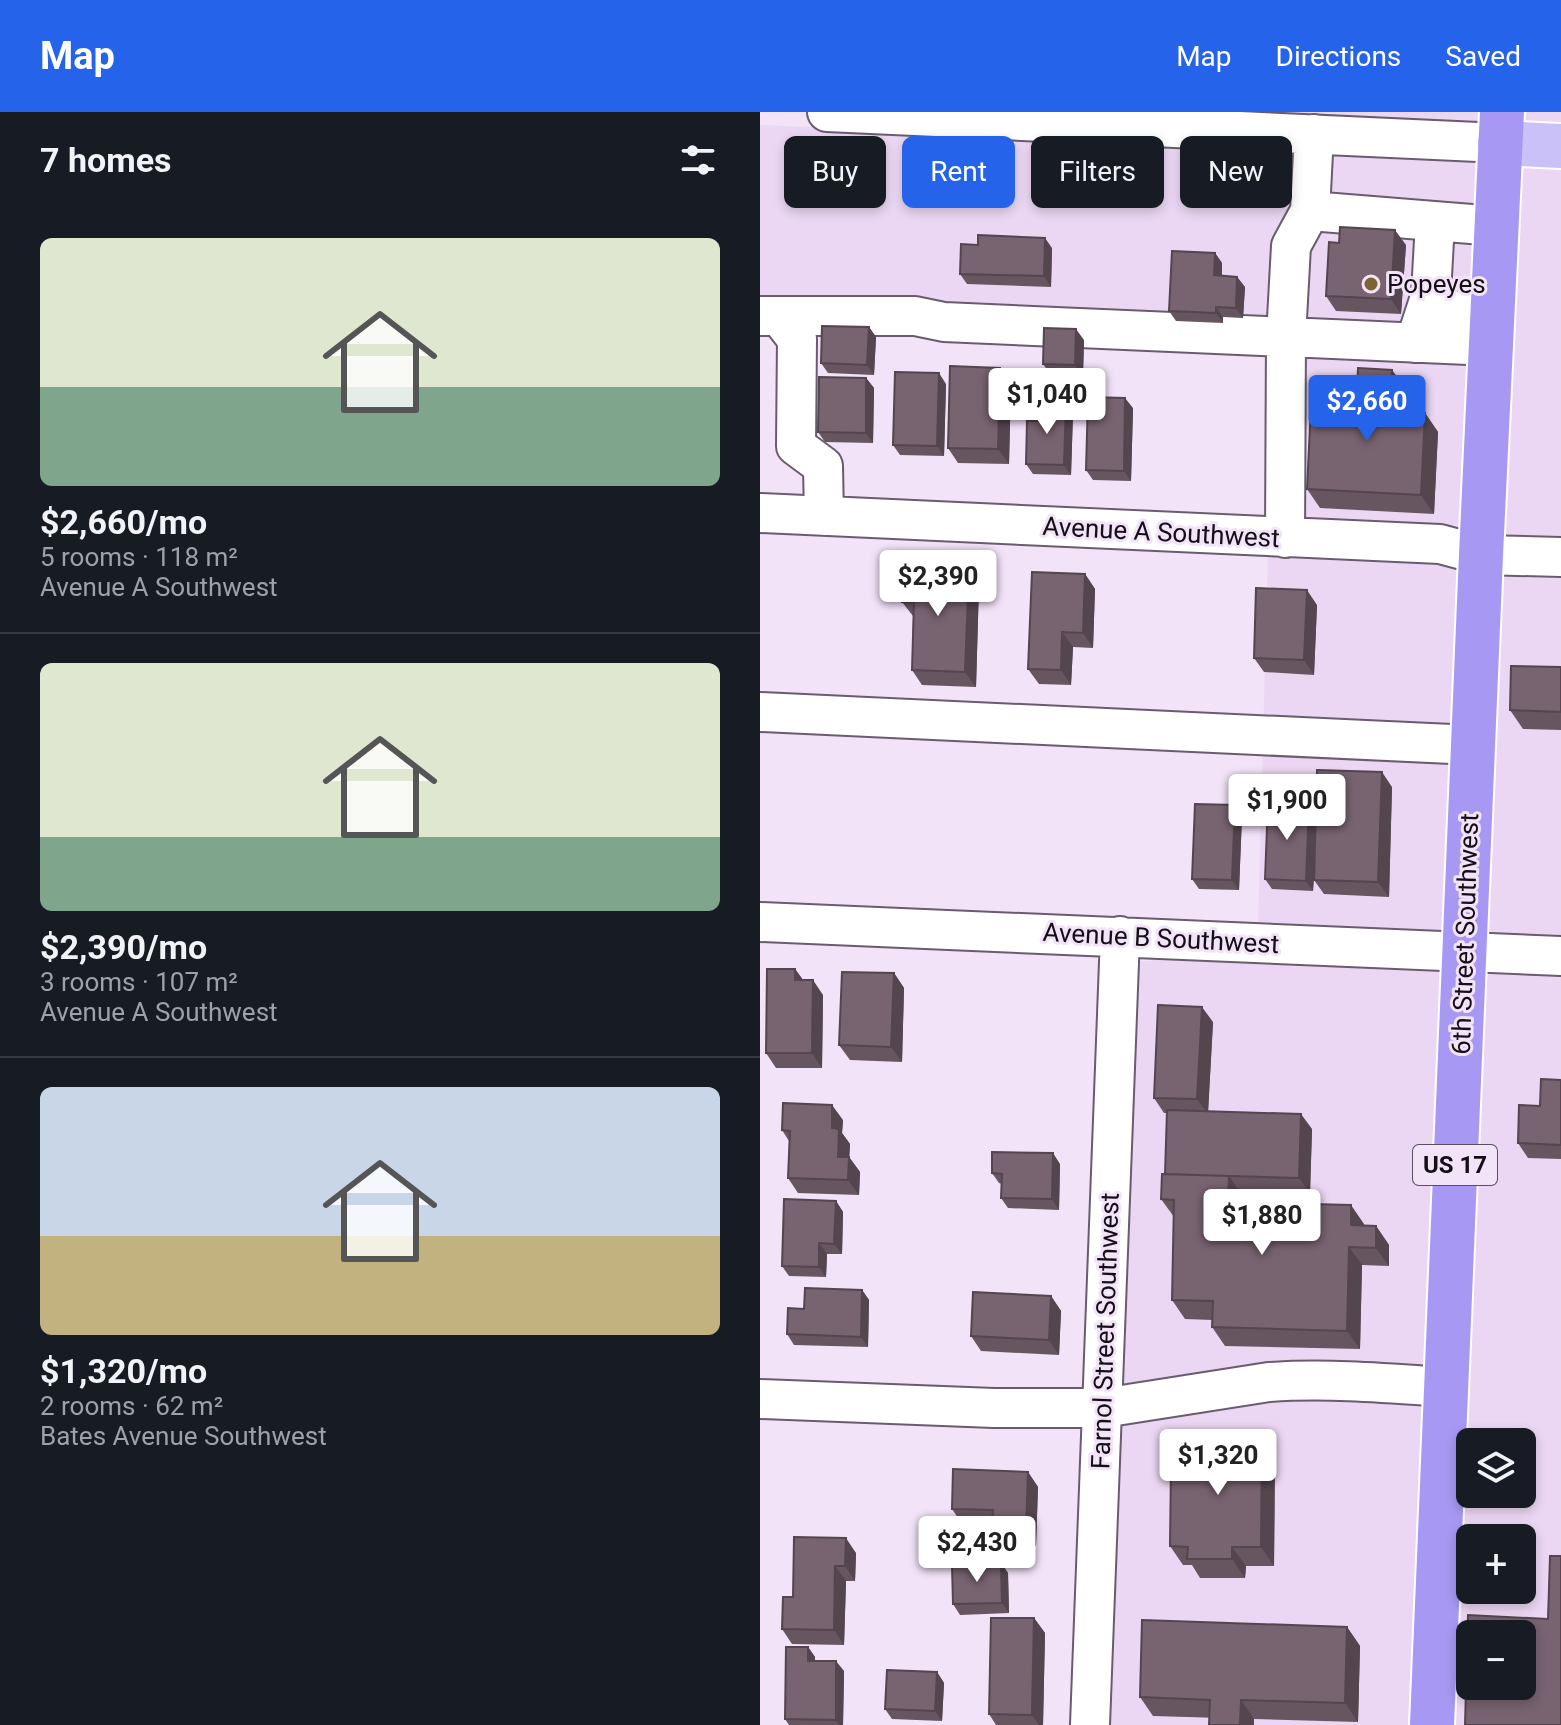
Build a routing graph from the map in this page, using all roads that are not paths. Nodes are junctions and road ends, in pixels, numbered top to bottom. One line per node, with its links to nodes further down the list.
1 (827, 112): 2 (street)
2 (1016, 116): 3 (street)
3 (1244, 121): 4 (street)
4 (1310, 127): 5 (street); 7 (street)
5 (1501, 127): 6 (main road); 9 (highway, 6th Street Southwest / US 17)
6 (1561, 146)
7 (1310, 211): 8 (street); 13 (street)
8 (1435, 222): 9 (street); 11 (street)
9 (1496, 226): 12 (highway, 6th Street Southwest / US 17)
10 (769, 316): 13 (street); 15 (street)
11 (1421, 326): 12 (street); 13 (street)
12 (1492, 328): 17 (highway, 6th Street Southwest / US 17)
13 (1286, 337): 16 (street)
14 (760, 513): 15 (street, Avenue A Southwest)
15 (824, 516): 16 (street, Avenue A Southwest)
16 (1285, 538): 17 (street, Avenue A Southwest)
17 (1481, 555): 18 (street, Avenue A Southwest); 20 (highway, 6th Street Southwest / US 17)
18 (1561, 557)
19 (760, 712): 20 (street)
20 (1473, 745): 23 (highway, 6th Street Southwest / US 17)
21 (760, 922): 22 (street, Avenue B Southwest)
22 (1120, 936): 23 (street, Avenue B Southwest); 27 (street, Farnol Street Southwest)
23 (1465, 952): 24 (street, Avenue B Southwest); 25 (highway, 6th Street Southwest / US 17)
24 (1561, 956)
25 (1445, 1387): 27 (street); 29 (highway, 6th Street Southwest / US 17)
26 (760, 1399): 27 (street)
27 (1103, 1408): 28 (street, Farnol Street Southwest)
28 (1090, 1725)
29 (1432, 1725)

